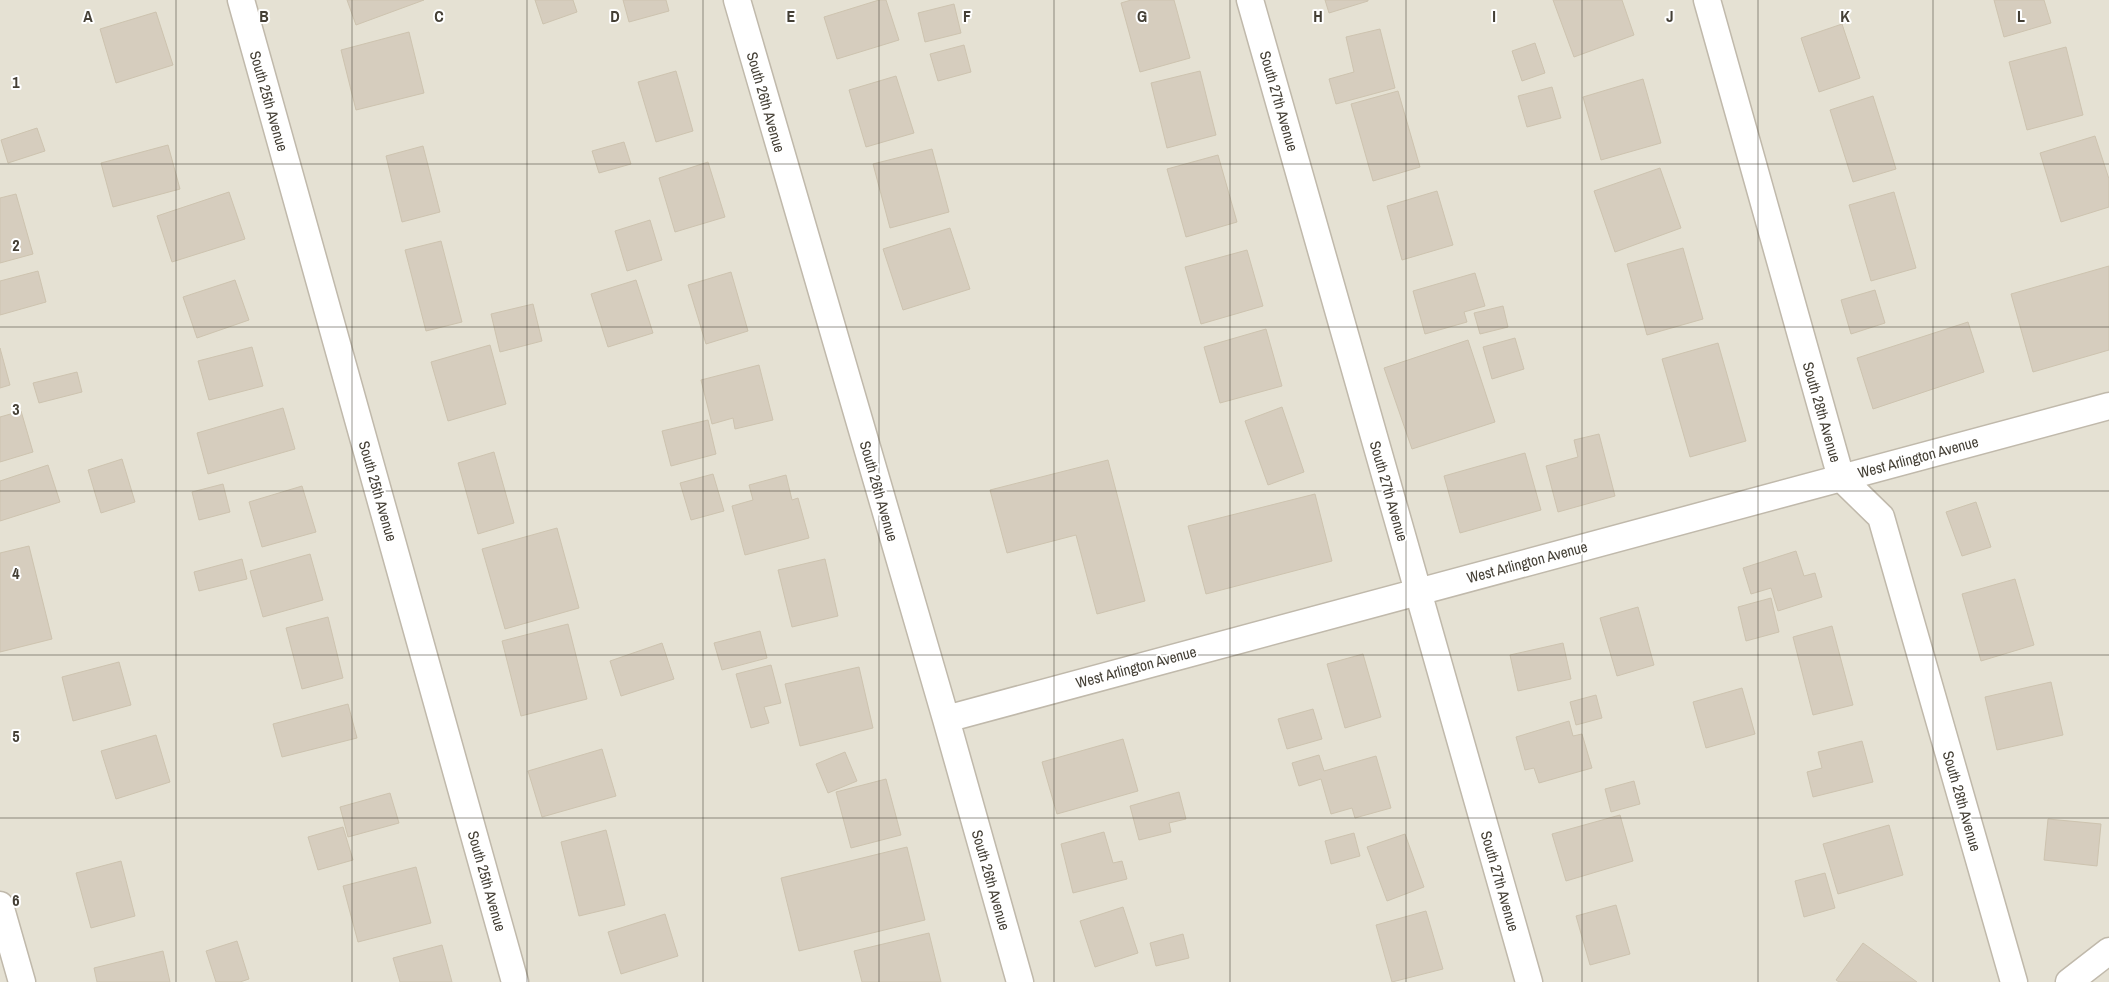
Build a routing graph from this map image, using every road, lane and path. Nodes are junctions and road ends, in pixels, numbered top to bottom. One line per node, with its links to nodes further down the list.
1 (241, 0): 12 (street, South 25th Avenue)
2 (737, 0): 8 (street, South 26th Avenue)
3 (1250, 0): 7 (street, South 27th Avenue)
4 (1707, 0): 6 (street, South 28th Avenue)
5 (2109, 406): 6 (street, West Arlington Avenue)
6 (1841, 478): 7 (street, West Arlington Avenue); 15 (street, South 28th Avenue)
7 (1417, 592): 8 (street, West Arlington Avenue); 14 (street, South 27th Avenue)
8 (946, 719): 13 (street, South 26th Avenue)
9 (0, 905): 11 (street)
10 (2109, 951): 16 (street)
11 (22, 982)
12 (515, 982)
13 (1020, 982)
14 (1529, 982)
15 (2014, 982)
16 (2069, 982)

